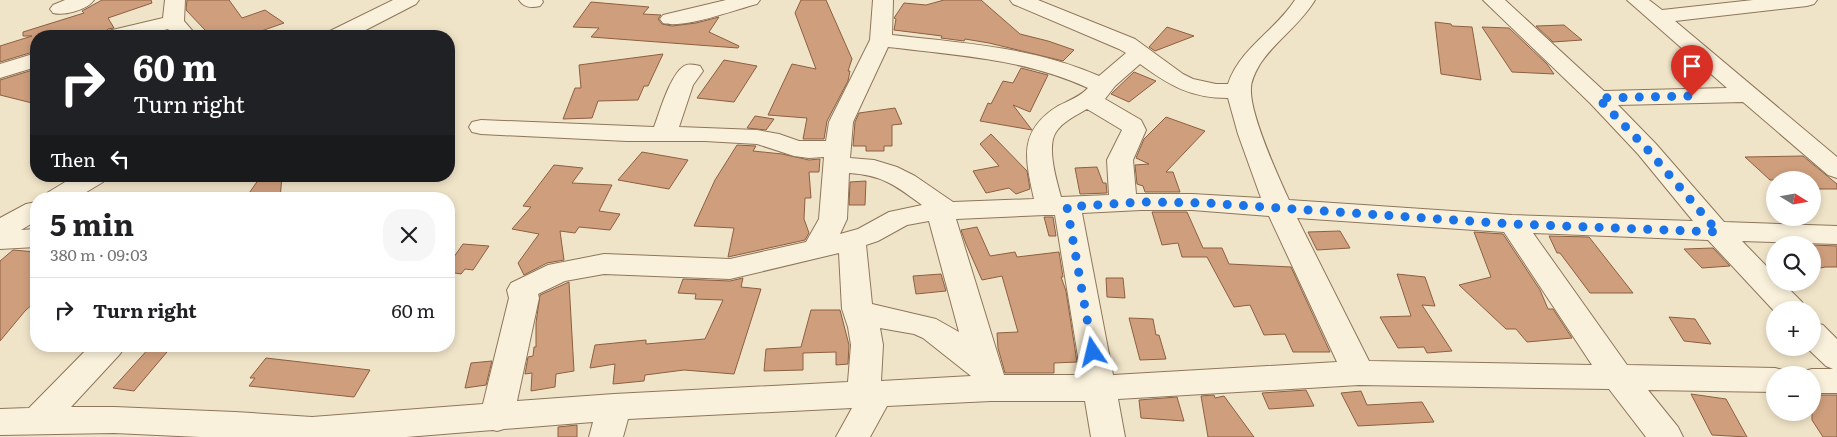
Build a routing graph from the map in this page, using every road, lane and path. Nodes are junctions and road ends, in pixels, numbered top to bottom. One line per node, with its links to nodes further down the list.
1 (84, 0): 11 (street)
2 (174, 0): 14 (street)
3 (409, 0): 15 (street)
4 (750, 0): 13 (street)
5 (883, 0): 16 (street)
6 (1020, 0): 17 (street)
7 (1305, 0): 22 (street)
8 (1493, 0): 24 (street)
9 (1637, 0): 12 (street)
10 (1807, 0): 12 (street)
11 (60, 9)
12 (1658, 17): 23 (street)
13 (670, 19)
14 (179, 29)
15 (350, 30)
16 (880, 40): 21 (street); 27 (street)
17 (1139, 54): 21 (street); 22 (street)
18 (30, 62): 19 (street)
19 (0, 71)
20 (692, 71): 26 (street)
21 (1098, 91): 31 (street); 32 (street)
22 (1238, 91): 33 (street)
23 (1748, 95): 24 (street); 28 (street)
24 (1598, 98): 38 (street)
25 (481, 127): 26 (street)
26 (664, 134): 27 (street)
27 (837, 157): 34 (street); 43 (street)
28 (1837, 170)
29 (84, 182): 30 (street)
30 (68, 192)
31 (1123, 204): 32 (street); 33 (street)
32 (1058, 208): 34 (street); 55 (street)
33 (1279, 209): 36 (street); 49 (street)
34 (943, 211): 42 (street); 51 (street)
35 (30, 213): 37 (street)
36 (1512, 224): 38 (street); 50 (street)
37 (0, 230)
38 (1718, 232): 39 (street); 44 (street)
39 (1837, 235)
40 (30, 238): 41 (street)
41 (0, 240)
42 (852, 241): 43 (street); 45 (street)
43 (815, 250): 57 (street)
44 (1783, 301)
45 (857, 309): 51 (street); 56 (street)
46 (1821, 341): 48 (street)
47 (104, 352): 60 (street)
48 (1837, 358)
49 (1359, 373): 50 (street); 55 (street)
50 (1618, 377): 52 (street); 64 (street)
51 (988, 378): 55 (street); 56 (street)
52 (1766, 380)
53 (1821, 381): 54 (street)
54 (1837, 381)
55 (1099, 388): 63 (street)
56 (871, 393): 59 (street); 62 (street)
57 (498, 418): 59 (street); 61 (street)
58 (0, 422): 60 (street)
59 (610, 422)
60 (47, 427): 61 (street)
61 (310, 434)
62 (853, 437)
63 (1108, 437)
64 (1666, 437)

